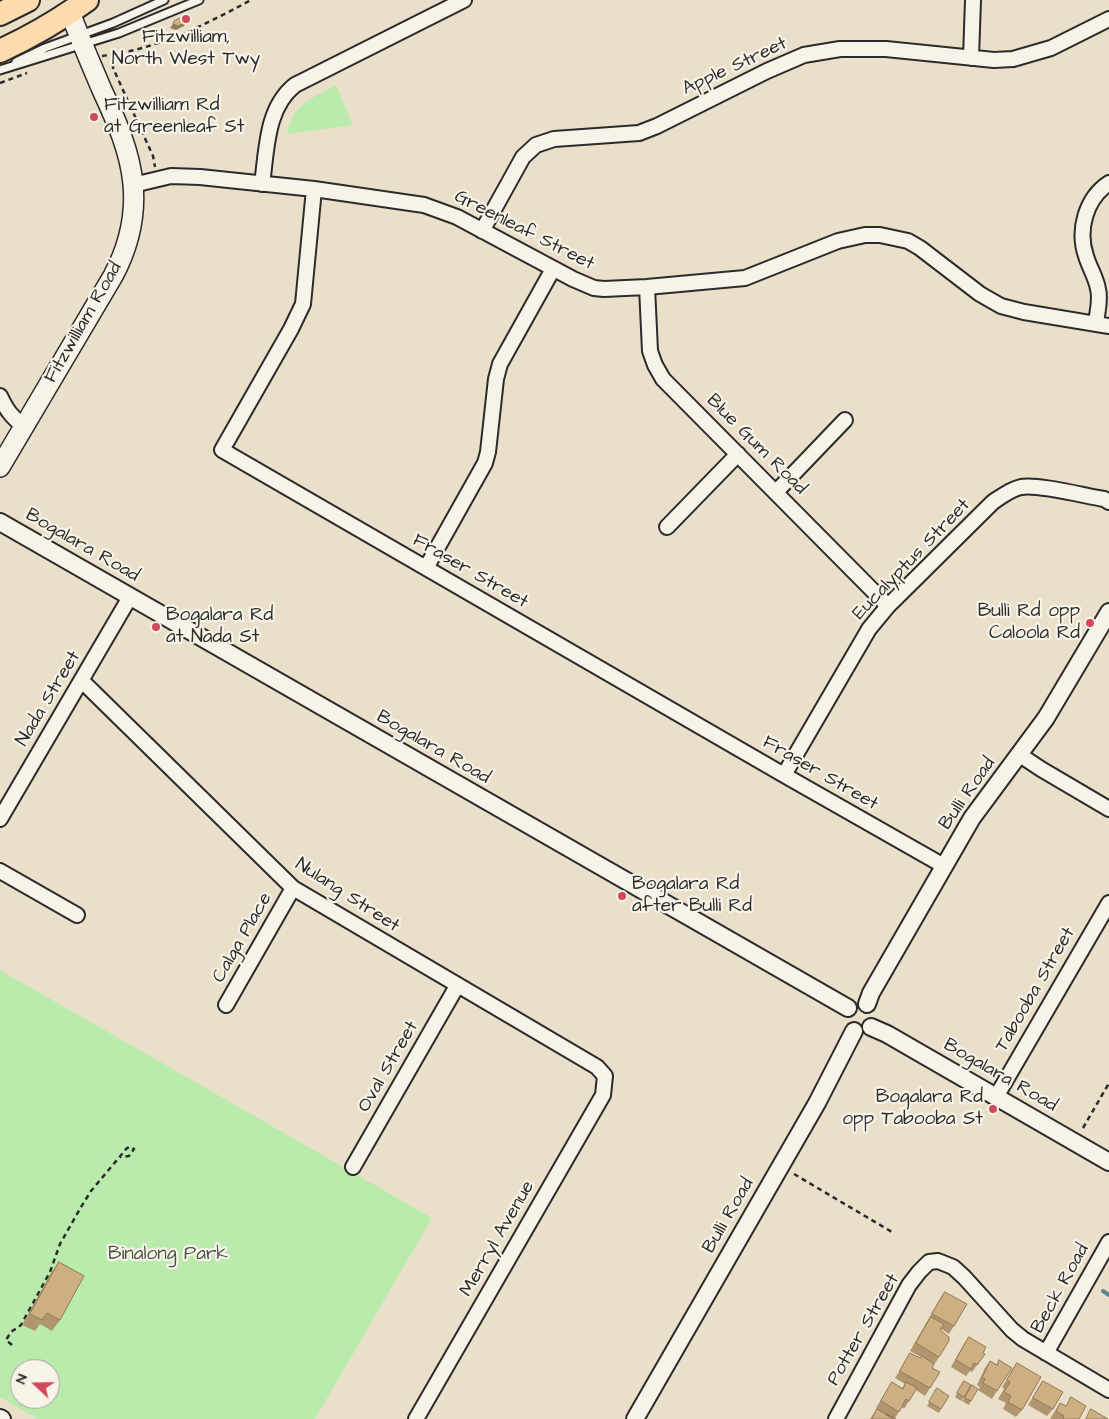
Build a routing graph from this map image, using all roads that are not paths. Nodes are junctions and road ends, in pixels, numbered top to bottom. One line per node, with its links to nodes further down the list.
1 (28, 0): 7 (highway)
2 (164, 0): 9 (lane)
3 (199, 0): 9 (lane)
4 (464, 0): 14 (street)
5 (973, 0): 11 (street)
6 (74, 4): 9 (main road, Fitzwilliam Road); 10 (highway)
7 (0, 14)
8 (1109, 19): 11 (street, Apple Street)
9 (81, 40): 12 (lane); 15 (main road, Fitzwilliam Road)
10 (0, 51)
11 (971, 58): 17 (street, Apple Street)
12 (0, 70)
13 (1109, 183): 20 (street)
14 (262, 184): 15 (street, Greenleaf Street); 16 (street, Greenleaf Street)
15 (133, 185): 23 (main road, Fitzwilliam Road)
16 (314, 189): 17 (street, Greenleaf Street); 30 (street, Fraser Street)
17 (482, 231): 18 (street, Greenleaf Street)
18 (554, 269): 19 (street, Greenleaf Street); 30 (street)
19 (647, 287): 20 (street, Greenleaf Street); 24 (street, Blue Gum Road)
20 (1102, 325)
21 (0, 396): 23 (street)
22 (845, 420): 26 (street)
23 (24, 426): 25 (main road, Fitzwilliam Road)
24 (738, 454): 26 (street, Blue Gum Road); 29 (street)
25 (0, 467)
26 (776, 492): 32 (street, Blue Gum Road)
27 (1109, 502): 32 (street, Eucalyptus Street)
28 (0, 522): 31 (street, Bogalara Road)
29 (667, 527)
30 (426, 568): 36 (street, Fraser Street)
31 (130, 597): 34 (street, Nada Street); 47 (street, Bogalara Road)
32 (888, 606): 36 (street, Eucalyptus Street)
33 (1109, 612): 35 (street, Bulli Road)
34 (82, 681): 38 (street, Nada Street); 41 (street, Nulang Street)
35 (1020, 755): 37 (street); 39 (street, Bulli Road)
36 (784, 775): 39 (street, Fraser Street)
37 (1109, 809)
38 (0, 819)
39 (944, 866): 45 (street, Bulli Road)
40 (0, 871): 43 (street)
41 (293, 888): 44 (street, Nulang Street); 46 (street, Calga Place)
42 (1109, 903): 51 (street, Tabooba Street)
43 (77, 915)
44 (457, 986): 50 (street, Nulang Street); 53 (street, Oval Street)
45 (867, 1004): 47 (street); 48 (street)
46 (226, 1005)
47 (848, 1008): 49 (street)
48 (871, 1027): 49 (street); 51 (street, Bogalara Road)
49 (854, 1031): 58 (street, Bulli Road)
50 (605, 1076): 57 (street, Merryl Avenue)
51 (996, 1097): 52 (street, Bogalara Road)
52 (1109, 1162)
53 (353, 1167)
54 (1109, 1242): 55 (street, Beck Road)
55 (1046, 1353): 56 (street); 59 (street, Potter Street)
56 (1109, 1390)
57 (416, 1419)
58 (636, 1419)
59 (836, 1419)

